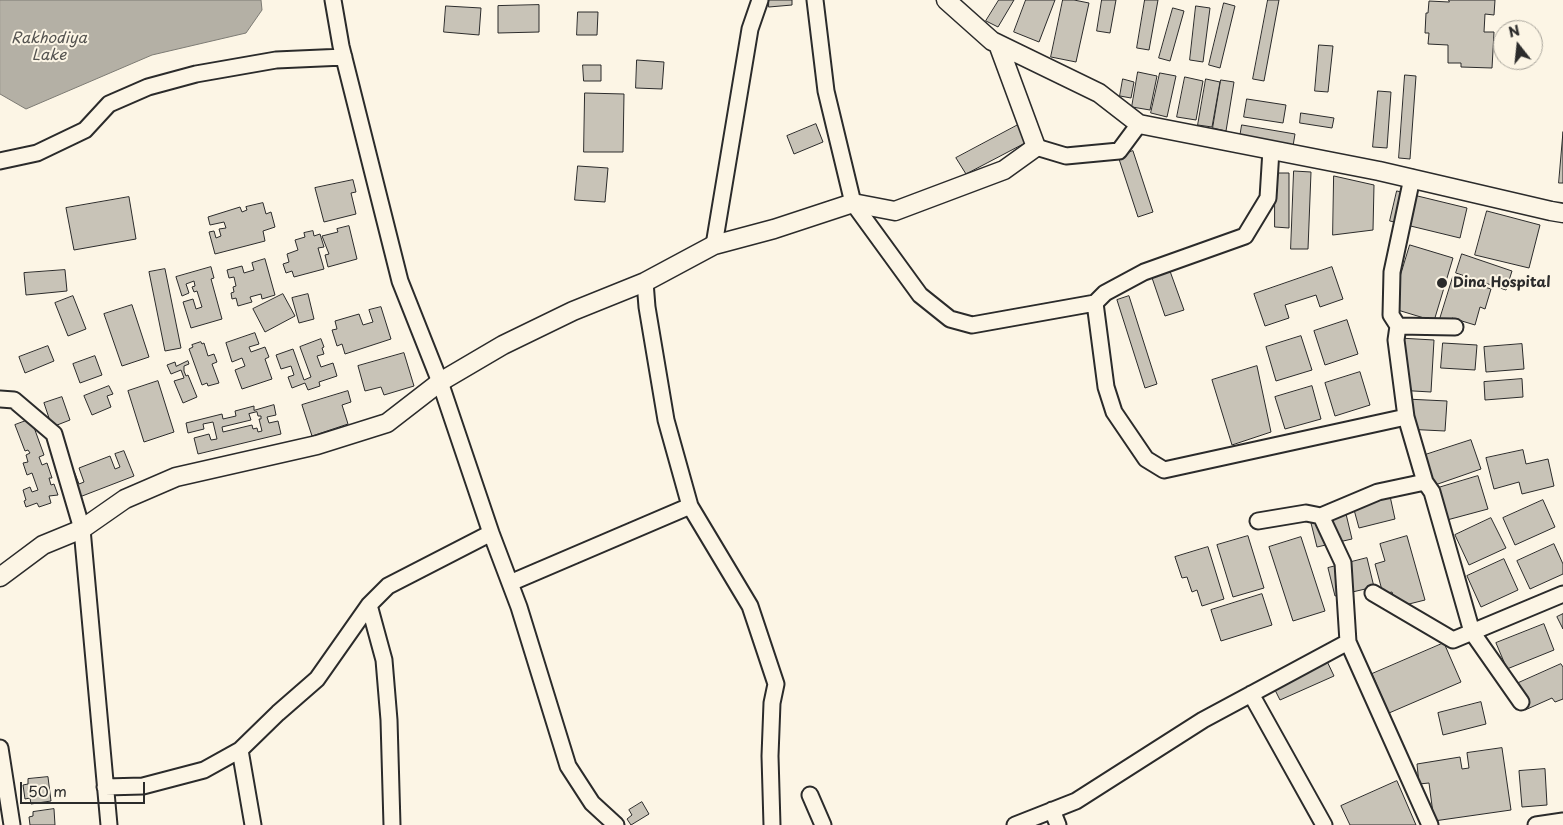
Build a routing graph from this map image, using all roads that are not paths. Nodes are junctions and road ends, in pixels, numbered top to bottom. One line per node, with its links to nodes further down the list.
1 (334, 0): 6 (street)
2 (760, 0): 14 (street)
3 (815, 0): 12 (street)
4 (946, 0): 5 (street)
5 (998, 44): 7 (street); 8 (street)
6 (344, 57): 10 (street); 19 (street)
7 (1139, 124): 8 (street); 9 (street)
8 (1036, 147): 12 (street)
9 (1271, 150): 11 (street); 16 (street)
10 (0, 161)
11 (1412, 178): 13 (street); 17 (street)
12 (853, 203): 14 (street); 16 (street)
13 (1563, 213)
14 (714, 245): 15 (street)
15 (645, 282): 19 (street); 23 (street)
16 (1095, 303): 21 (street)
17 (1398, 326): 18 (street); 21 (street)
18 (1455, 327)
19 (440, 382): 26 (street); 27 (street)
20 (0, 399): 26 (street)
21 (1406, 417): 22 (street)
22 (1425, 482): 24 (street); 33 (street)
23 (690, 506): 29 (street); 48 (street)
24 (1321, 516): 25 (street); 34 (street)
25 (1258, 521)
26 (82, 529): 28 (street); 39 (street)
27 (491, 533): 29 (street); 32 (street)
28 (0, 577)
29 (510, 583): 47 (street)
30 (1373, 593): 33 (street)
31 (1563, 594): 33 (street)
32 (369, 605): 38 (street); 46 (street)
33 (1472, 632): 36 (street)
34 (1348, 642): 35 (street); 53 (street)
35 (1251, 694): 41 (street); 52 (street)
36 (1521, 702)
37 (0, 748): 43 (street)
38 (240, 750): 39 (street); 45 (street)
39 (105, 787): 44 (street)
40 (810, 795): 49 (street)
41 (1052, 810): 50 (street); 51 (street)
42 (1563, 821): 54 (street)
43 (12, 825)
44 (108, 825)
45 (253, 825)
46 (392, 825)
47 (616, 825)
48 (772, 825)
49 (823, 825)
50 (1015, 825)
51 (1058, 825)
52 (1324, 825)
53 (1430, 825)
54 (1536, 825)

